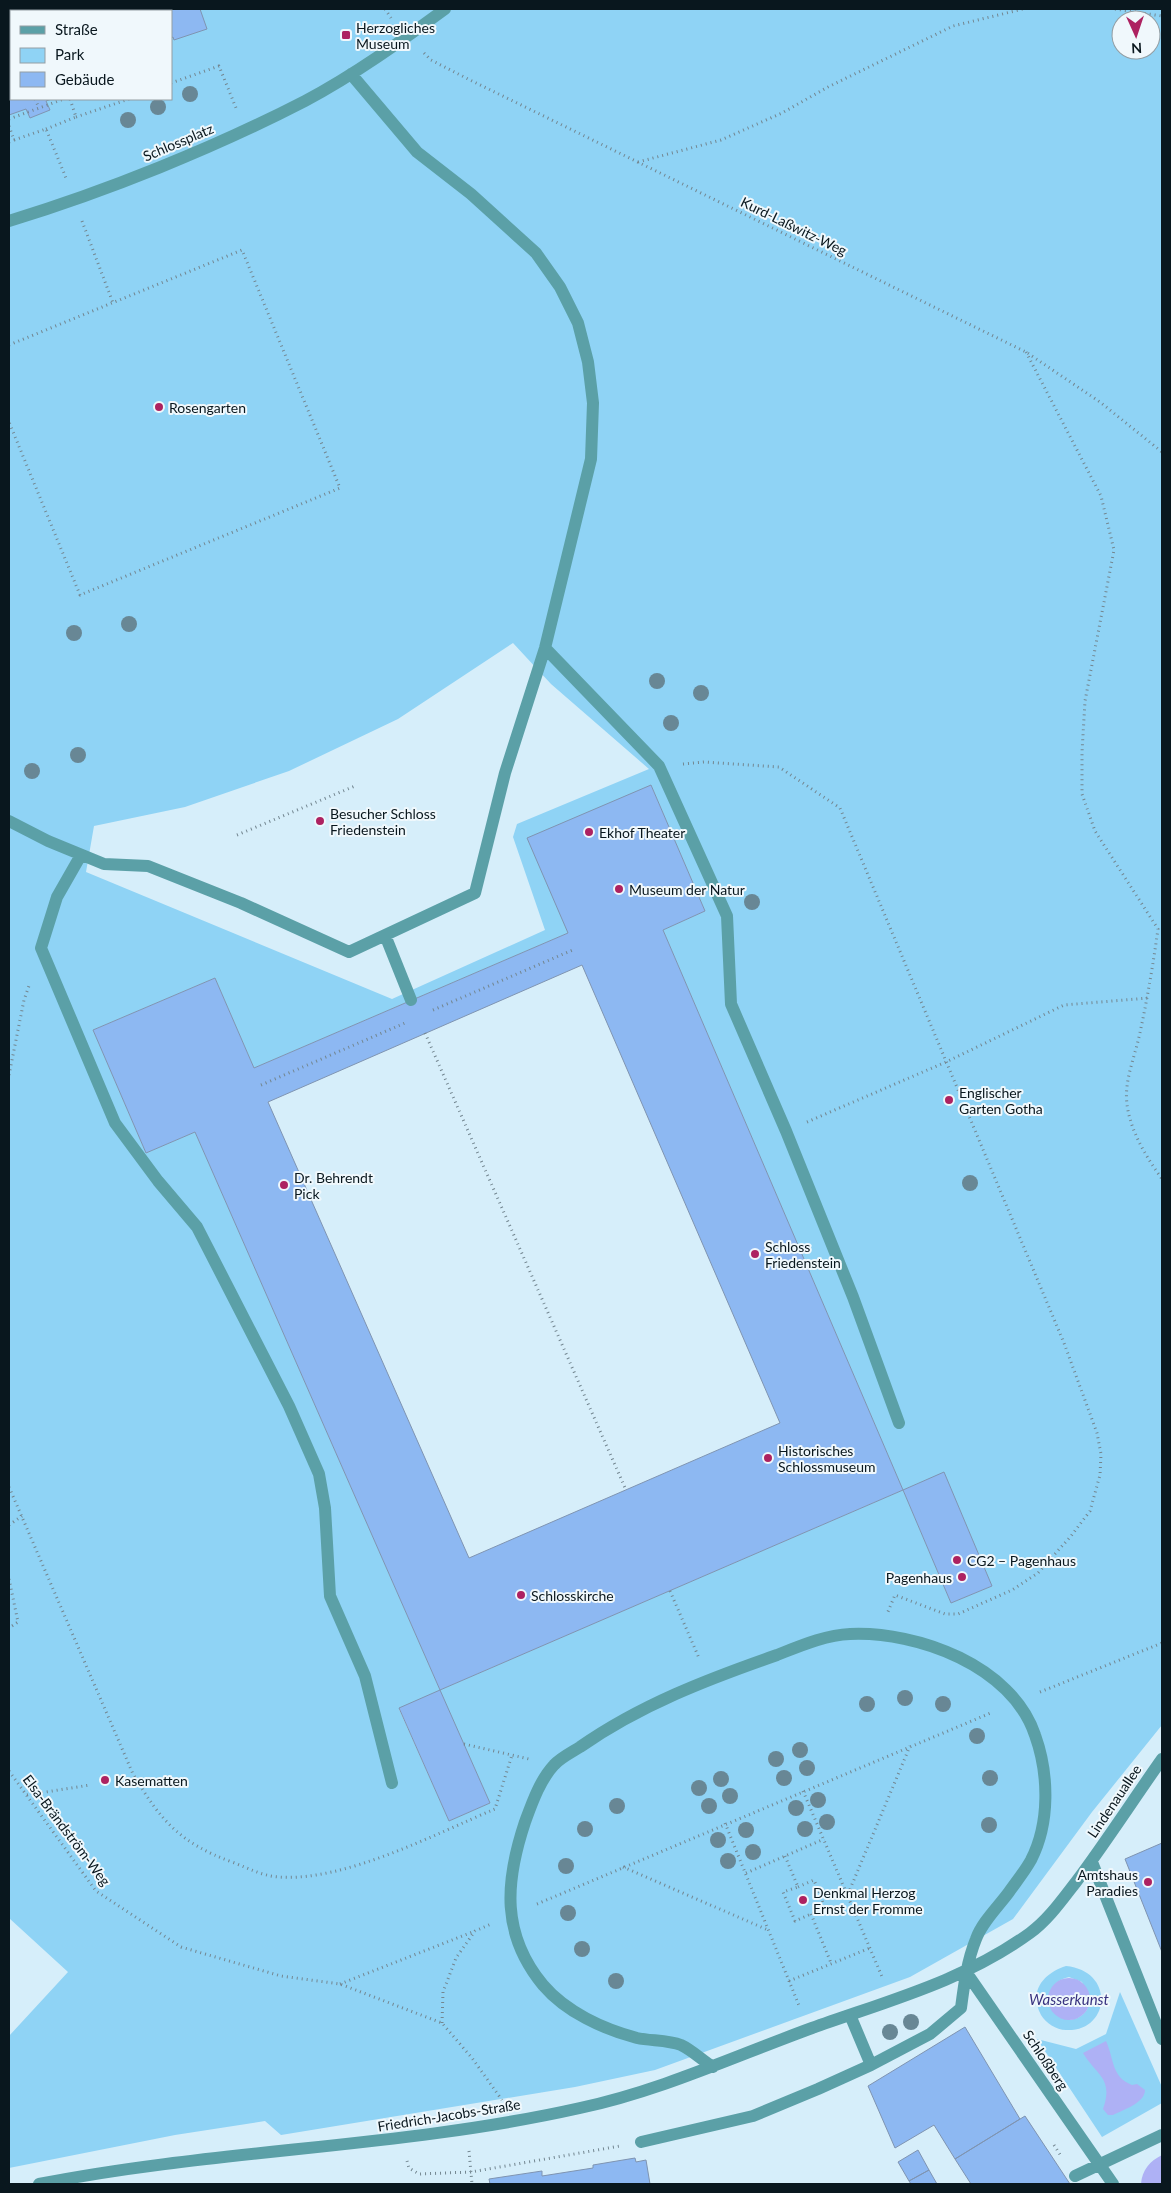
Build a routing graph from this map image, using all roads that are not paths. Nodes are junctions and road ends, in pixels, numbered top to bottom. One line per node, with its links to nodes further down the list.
1 (444, 9): 2 (street, Schlossplatz)
2 (351, 74): 3 (street, Schlossplatz); 4 (street)
3 (9, 221)
4 (545, 648): 7 (street); 9 (street)
5 (9, 821): 6 (street)
6 (81, 855): 7 (street); 11 (street)
7 (385, 936): 8 (street)
8 (411, 1000)
9 (899, 1423)
10 (1162, 1759): 12 (street, Lindenauallee)
11 (392, 1783)
12 (1092, 1862): 13 (street, Friedrich-Jacobs-Straße); 15 (street)
13 (966, 1972): 14 (street, Friedrich-Jacobs-Straße); 16 (street); 17 (street); 20 (street, Schloßberg)
14 (850, 2015): 16 (street); 17 (street, Friedrich-Jacobs-Straße)
15 (1162, 2039)
16 (871, 2065): 19 (street)
17 (713, 2067): 22 (street, Friedrich-Jacobs-Straße)
18 (1162, 2135): 20 (street)
19 (641, 2142)
20 (1100, 2165): 21 (street); 23 (street, Schloßberg)
21 (1074, 2176)
22 (39, 2184)
23 (1112, 2184)

